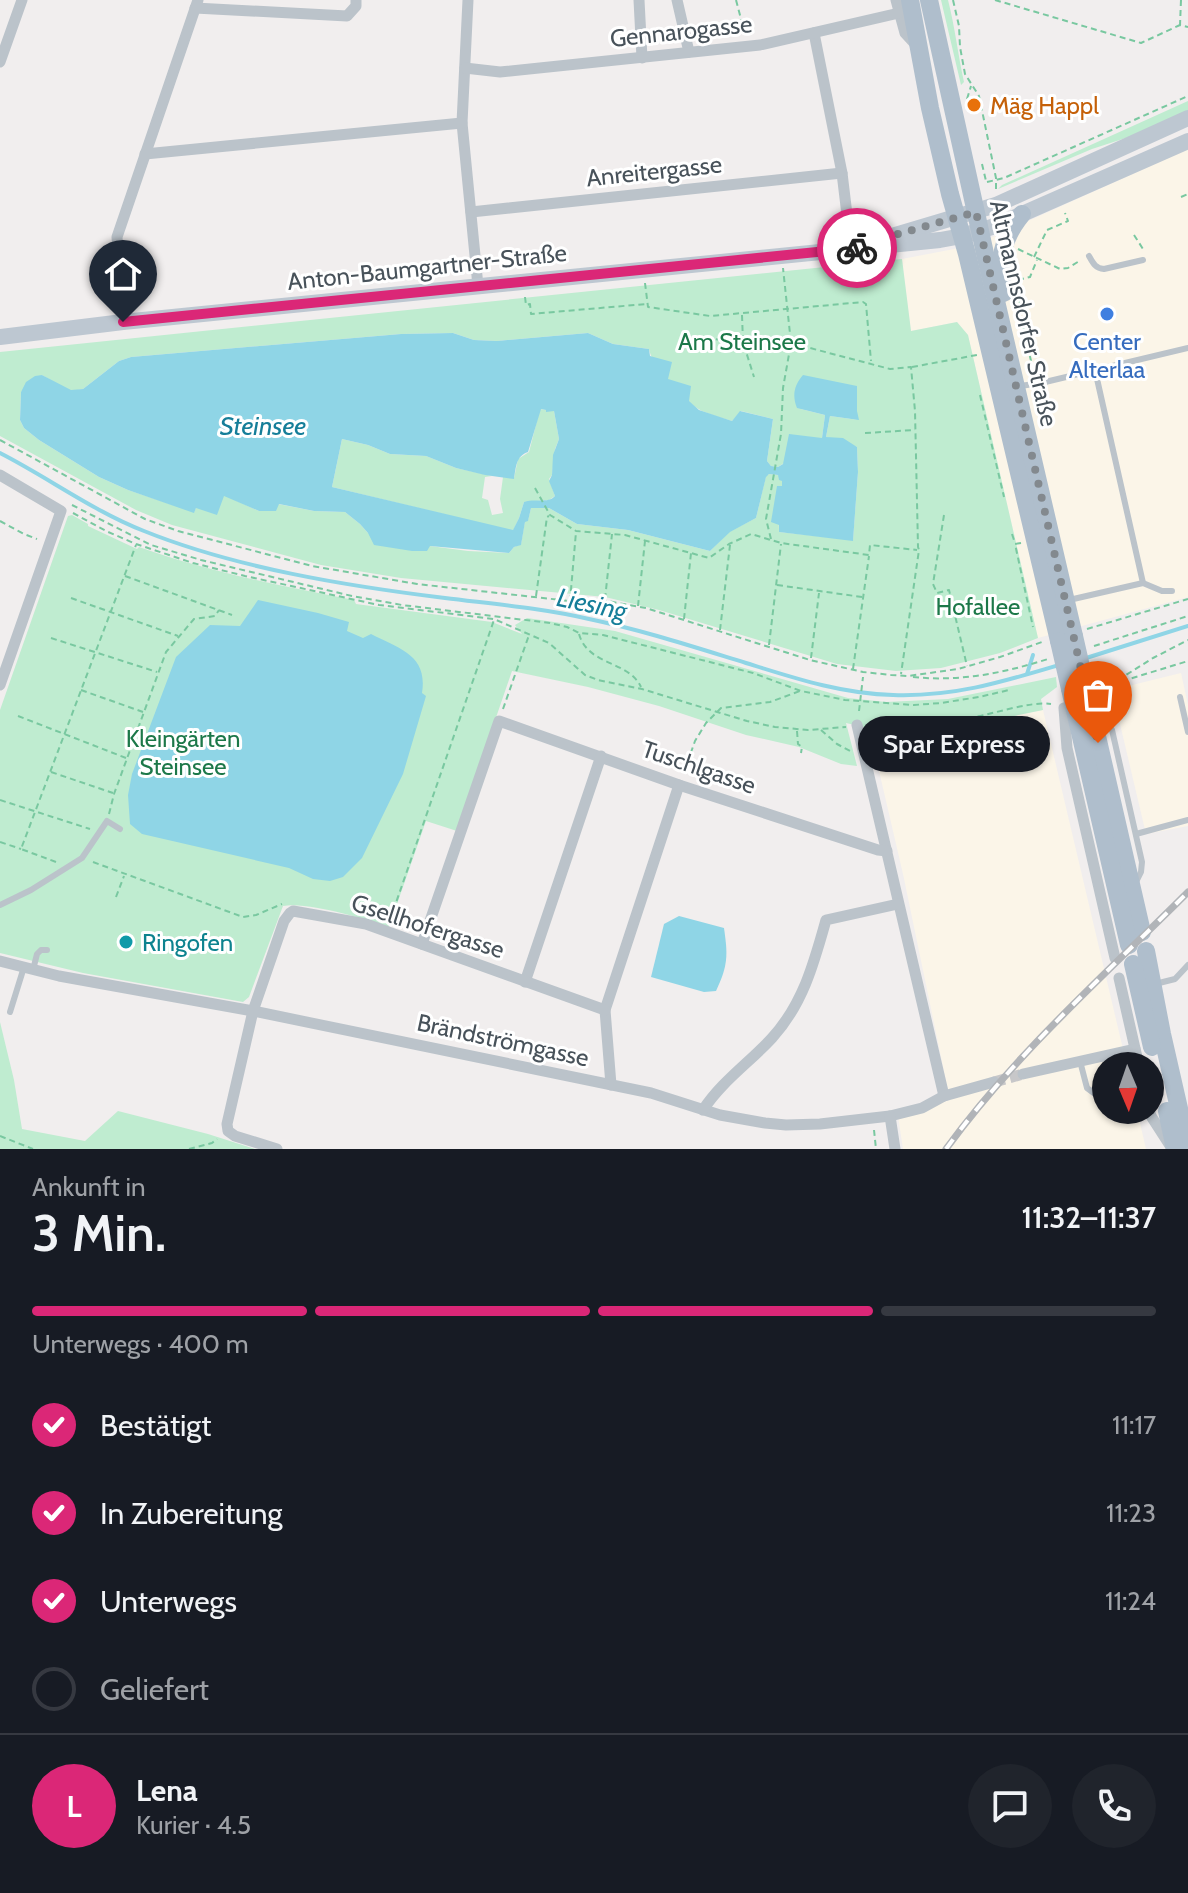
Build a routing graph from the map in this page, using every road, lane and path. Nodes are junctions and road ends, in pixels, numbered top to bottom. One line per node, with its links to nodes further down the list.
1 (22, 0): 20 (street)
2 (356, 0): 12 (street)
3 (468, 0): 21 (street)
4 (639, 0): 19 (street)
5 (677, 0): 18 (street)
6 (736, 0): 17 (path)
7 (896, 0): 13 (street, Altmannsdorfer Straße)
8 (929, 0): 37 (main road, Altmannsdorfer Straße)
9 (953, 0): 22 (path)
10 (995, 0): 14 (path)
11 (1181, 0): 14 (path)
12 (196, 4): 28 (street)
13 (905, 6): 16 (street, Gennarogasse); 37 (main road, Altmannsdorfer Straße)
14 (1180, 25): 15 (path)
15 (1188, 27)
16 (814, 33): 17 (street, Gennarogasse); 30 (street)
17 (748, 46): 18 (street, Gennarogasse)
18 (689, 52): 19 (street, Gennarogasse)
19 (642, 58): 21 (street, Gennarogasse)
20 (0, 62)
21 (465, 68): 26 (street)
22 (971, 85): 23 (path); 24 (path)
23 (1188, 96)
24 (966, 99)
25 (1188, 118): 37 (main road, Anton-Baumgartner-Straße)
26 (462, 123): 28 (street); 34 (street)
27 (1188, 141): 36 (main road, Anton-Baumgartner-Straße)
28 (145, 154): 55 (street)
29 (980, 154): 31 (path)
30 (842, 173): 34 (street, Anreitergasse); 39 (street)
31 (986, 182)
32 (1188, 194): 33 (path)
33 (1181, 197)
34 (471, 212): 47 (street)
35 (1064, 212): 43 (path)
36 (1022, 214): 37 (main road, Anton-Baumgartner-Straße); 62 (main road)
37 (969, 224): 39 (main road, Anton-Baumgartner-Straße); 62 (main road, Altmannsdorfer Straße); 125 (main road, Altmannsdorfer Straße)
38 (1134, 235): 42 (path)
39 (854, 248): 47 (main road, Anton-Baumgartner-Straße)
40 (1019, 250): 43 (path)
41 (1089, 256): 42 (lane); 43 (path)
42 (1144, 257)
43 (1036, 259): 46 (path)
44 (783, 268): 52 (path)
45 (645, 282): 51 (path)
46 (1016, 282)
47 (478, 286): 55 (main road, Anton-Baumgartner-Straße)
48 (1013, 294): 54 (path)
49 (525, 295): 51 (path)
50 (1019, 296): 67 (path)
51 (647, 304): 53 (path)
52 (787, 309): 53 (path); 59 (path); 63 (path)
53 (742, 314): 58 (path)
54 (1016, 318)
55 (123, 322): 56 (main road, Anton-Baumgartner-Straße)
56 (0, 337)
57 (696, 337): 58 (path)
58 (743, 342): 66 (path)
59 (791, 343): 63 (path); 86 (path)
60 (1188, 348): 65 (lane)
61 (978, 354): 64 (path)
62 (1009, 355): 68 (main road, Altmannsdorfer Straße)
63 (871, 364): 64 (path)
64 (911, 367): 70 (path)
65 (1095, 370): 67 (lane); 98 (lane)
66 (754, 377)
67 (1036, 383): 68 (lane)
68 (1016, 387): 108 (main road, Altmannsdorfer Straße)
69 (980, 395): 75 (path)
70 (916, 430): 71 (path); 94 (path)
71 (865, 433)
72 (0, 440): 102 (path)
73 (0, 475): 78 (street)
74 (1009, 485): 75 (path)
75 (1002, 487): 77 (path)
76 (535, 488): 80 (path)
77 (1004, 497)
78 (66, 508): 88 (street); 120 (path)
79 (74, 514): 91 (path)
80 (550, 514): 83 (path); 102 (path)
81 (944, 515): 130 (path)
82 (0, 521): 88 (path)
83 (576, 531): 84 (path); 107 (path)
84 (612, 534): 87 (path); 106 (path)
85 (1012, 534): 93 (path)
86 (772, 540): 90 (path); 92 (path)
87 (645, 541): 95 (path); 109 (path)
88 (50, 542): 136 (street)
89 (1022, 542): 93 (path)
90 (781, 543): 96 (path); 99 (path)
91 (136, 544): 97 (path); 116 (path)
92 (729, 544): 95 (path); 119 (path)
93 (1015, 544): 114 (path)
94 (919, 550): 96 (path); 134 (path)
95 (691, 553): 117 (path)
96 (869, 555): 103 (path)
97 (124, 575): 110 (path); 111 (path)
98 (1143, 583): 101 (lane); 108 (lane)
99 (777, 585): 100 (path); 126 (path)
100 (819, 591): 103 (path); 128 (path)
101 (1172, 591)
102 (535, 597): 107 (path)
103 (863, 597): 131 (path)
104 (71, 598): 111 (path)
105 (1188, 599): 125 (path)
106 (604, 600): 107 (path); 109 (path)
107 (570, 601)
108 (1066, 601): 125 (main road, Altmannsdorfer Straße)
109 (638, 607): 117 (path)
110 (219, 610): 113 (path); 122 (path)
111 (110, 612): 122 (path); 127 (path)
112 (1039, 613): 114 (path)
113 (232, 615)
114 (1031, 615): 118 (path)
115 (1188, 616): 125 (path)
116 (494, 619): 121 (path); 179 (path)
117 (683, 620): 119 (path)
118 (1033, 627)
119 (720, 631): 126 (path)
120 (579, 633): 137 (path); 140 (path)
121 (529, 634): 137 (path); 148 (path)
122 (179, 636): 132 (path)
123 (51, 638): 127 (path)
124 (1188, 640): 129 (path)
125 (1064, 642): 130 (path); 135 (path); 141 (main road, bridge)
126 (768, 647): 128 (path)
127 (95, 652): 132 (path); 138 (path)
128 (810, 660): 131 (path)
129 (1188, 661)
130 (967, 666): 135 (path)
131 (853, 670): 133 (path)
132 (159, 672): 144 (path)
133 (863, 672): 134 (path); 143 (path, bridge)
134 (901, 676): 135 (path)
135 (908, 676)
136 (0, 685)
137 (642, 689): 145 (path)
138 (81, 690): 144 (path); 153 (path)
139 (1009, 690): 140 (path)
140 (801, 691): 145 (path)
141 (1073, 696): 146 (main road); 149 (path); 181 (main road); 183 (street)
142 (1180, 697): 152 (lane)
143 (859, 711)
144 (144, 712): 157 (path)
145 (717, 712): 150 (path); 159 (path)
146 (1092, 714): 167 (lane); 174 (main road)
147 (18, 716): 153 (path)
148 (499, 721): 156 (street, Tuschlgasse); 180 (street)
149 (857, 725): 151 (path); 154 (street)
150 (797, 730): 151 (path); 155 (path)
151 (821, 730): 154 (path)
152 (1188, 732)
153 (64, 735): 157 (path); 158 (path)
154 (864, 752): 170 (street)
155 (801, 753)
156 (601, 756): 159 (street, Tuschlgasse); 188 (street)
157 (127, 758): 160 (path)
158 (50, 771): 160 (path); 162 (path)
159 (679, 785): 170 (street, Tuschlgasse); 190 (street)
160 (114, 794): 164 (path)
161 (0, 800): 162 (path)
162 (35, 811): 166 (path); 169 (path)
163 (1188, 820): 167 (lane)
164 (107, 821): 165 (lane); 166 (lane)
165 (120, 829)
166 (100, 832): 171 (lane)
167 (1136, 834): 174 (lane)
168 (0, 842): 169 (path)
169 (21, 849): 172 (path)
170 (887, 851): 177 (street)
171 (82, 858): 172 (lane); 173 (path)
172 (70, 867): 178 (lane)
173 (125, 874): 175 (path); 176 (path)
174 (1132, 889): 181 (main road)
175 (116, 897)
176 (284, 904)
177 (898, 904): 200 (street); 201 (street)
178 (0, 905)
179 (386, 932): 180 (street, Gsellhofergasse); 191 (street, Gsellhofergasse)
180 (422, 944): 188 (street, Gsellhofergasse)
181 (1138, 948): 189 (main road); 213 (main road)
182 (47, 950): 186 (lane)
183 (1115, 958)
184 (0, 961): 186 (street, Brändströmgasse)
185 (1188, 965): 189 (lane)
186 (29, 969): 191 (street, Brändströmgasse); 192 (lane)
187 (1119, 978): 193 (street)
188 (525, 982): 190 (street, Gsellhofergasse)
189 (1153, 984): 207 (main road)
190 (605, 1010): 198 (street)
191 (253, 1011): 198 (street, Brändströmgasse); 205 (street)
192 (10, 1012)
193 (1135, 1049): 194 (street); 195 (street)
194 (1136, 1052)
195 (1080, 1061): 196 (street); 199 (lane)
196 (1023, 1074)
197 (994, 1082): 200 (street, Brändströmgasse)
198 (611, 1085): 201 (street, Brändströmgasse)
199 (1092, 1092)
200 (944, 1096): 202 (street, Brändströmgasse)
201 (703, 1110): 203 (street, Brändströmgasse)
202 (890, 1116): 203 (street, Brändströmgasse); 212 (street)
203 (873, 1118): 211 (path)
204 (1156, 1124): 213 (street)
205 (228, 1131): 209 (path); 210 (street)
206 (0, 1136): 208 (path)
207 (1188, 1148)
208 (33, 1149)
209 (189, 1149)
210 (277, 1149)
211 (876, 1149)
212 (895, 1149)
213 (1173, 1149)

